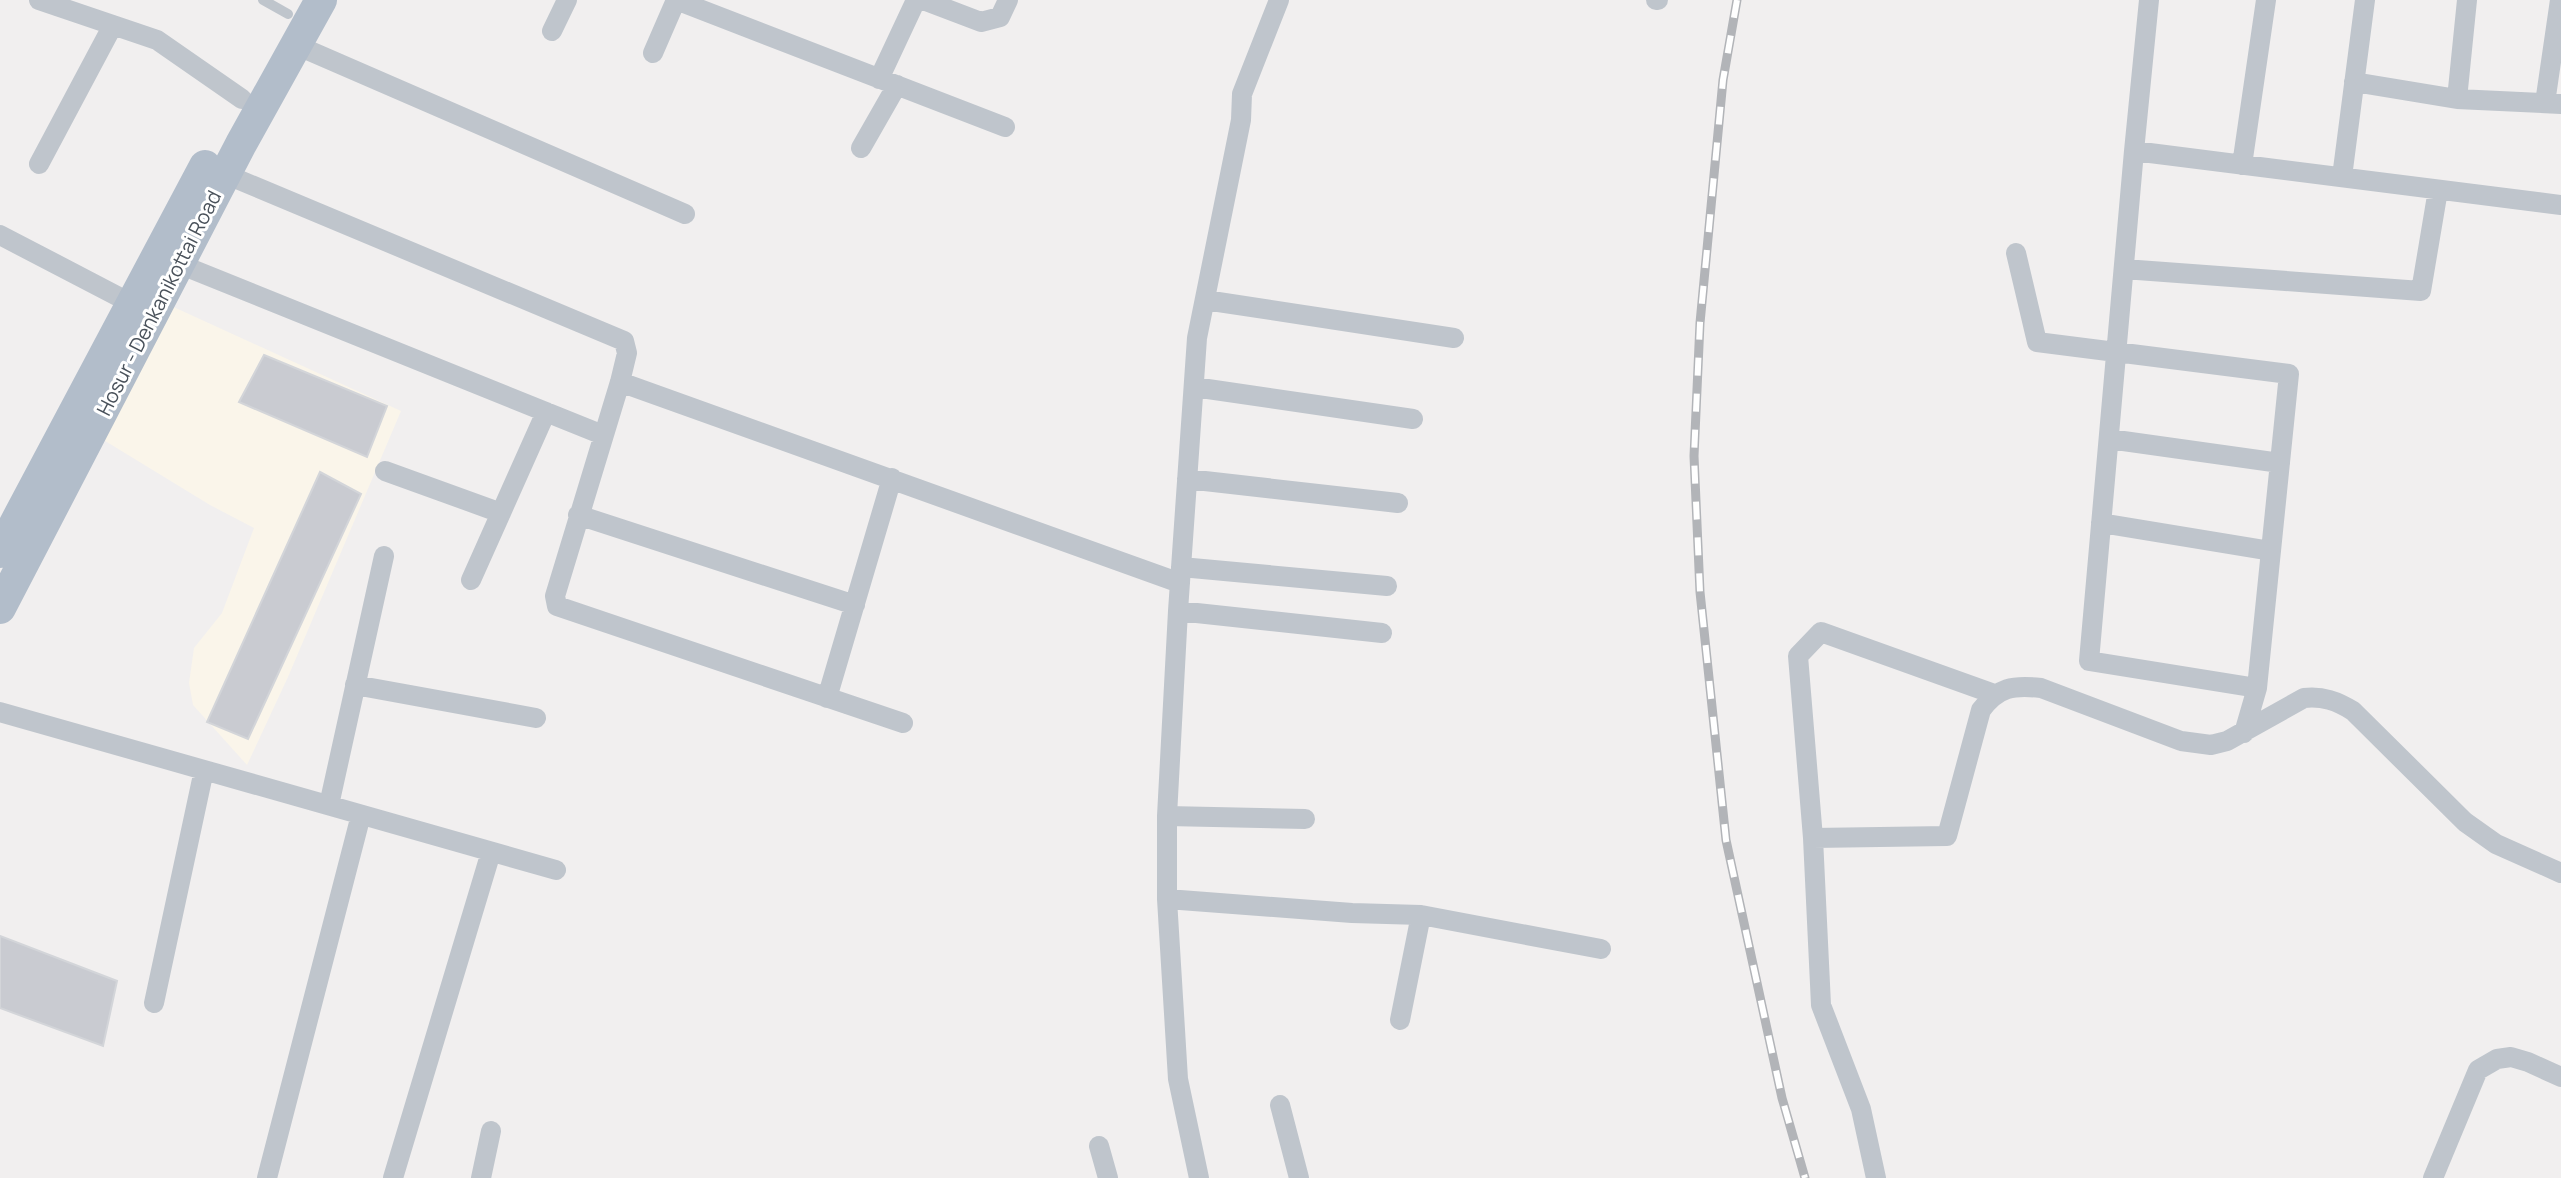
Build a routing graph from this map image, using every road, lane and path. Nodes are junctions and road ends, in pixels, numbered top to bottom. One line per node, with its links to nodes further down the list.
1 (39, 0): 15 (street)
2 (321, 0): 17 (main road, Hosur - Denkanikottai Road)
3 (567, 0): 16 (street)
4 (676, 0): 18 (street); 19 (street)
5 (916, 0): 19 (street)
6 (923, 0): 7 (street)
7 (1008, 0)
8 (1279, 0): 38 (street)
9 (2149, 0): 26 (street)
10 (2266, 0): 28 (street)
11 (2365, 0): 20 (street)
12 (2467, 0): 22 (street)
13 (2560, 0): 23 (street)
14 (282, 5): 21 (main road, Hosur - Denkanikottai Road)
15 (113, 25): 21 (street); 27 (street)
16 (552, 31)
17 (296, 45): 29 (main road, Hosur - Denkanikottai Road); 33 (street)
18 (653, 53)
19 (888, 82): 24 (street); 25 (street)
20 (2354, 82): 22 (street); 30 (street)
21 (242, 99): 39 (main road, Hosur - Denkanikottai Road)
22 (2457, 99): 23 (street)
23 (2553, 103)
24 (1005, 127)
25 (861, 148)
26 (2134, 151): 28 (street); 37 (street)
27 (39, 164)
28 (2242, 165): 30 (street)
29 (225, 174): 36 (main road, Hosur - Denkanikottai Road); 42 (street)
30 (2342, 177): 31 (street)
31 (2438, 190): 32 (street); 37 (street)
32 (2561, 205)
33 (685, 214)
34 (0, 235): 39 (street)
35 (2016, 253): 41 (street)
36 (179, 264): 39 (main road, Hosur - Denkanikottai Road); 44 (street)
37 (2124, 269): 41 (street)
38 (1205, 300): 40 (street); 43 (street)
39 (142, 309): 57 (main road, Hosur - Denkanikottai Road); 63 (main road, Hosur - Denkanikottai Road)
40 (1454, 338)
41 (2117, 350): 47 (street); 48 (street)
42 (620, 382): 46 (street); 50 (street)
43 (1194, 387): 45 (street); 51 (street)
44 (546, 412): 46 (street); 53 (street)
45 (1413, 419)
46 (603, 435): 54 (street)
47 (2109, 439): 48 (street); 55 (street)
48 (2280, 463): 56 (street)
49 (385, 471): 53 (street)
50 (892, 478): 59 (street); 62 (street)
51 (1187, 479): 52 (street); 59 (street)
52 (1398, 503)
53 (501, 513): 60 (street)
54 (578, 515): 62 (street); 69 (street)
55 (2101, 523): 56 (street); 67 (street)
56 (2271, 551): 67 (street)
57 (0, 552)
58 (384, 556): 66 (street)
59 (1181, 575): 61 (street); 64 (street)
60 (471, 580)
61 (1387, 586)
62 (855, 605): 69 (street)
63 (0, 608)
64 (1178, 611): 65 (street); 77 (street)
65 (1382, 633)
66 (355, 685): 71 (street); 75 (street)
67 (2257, 688): 73 (street)
68 (1994, 694): 73 (street); 79 (street); 79 (street)
69 (827, 698): 72 (street)
70 (0, 712): 74 (street)
71 (536, 718)
72 (903, 723)
73 (2244, 733): 82 (street)
74 (204, 770): 75 (street); 86 (street)
75 (329, 805): 76 (street)
76 (361, 815): 80 (street); 92 (street)
77 (1167, 816): 78 (street); 83 (street)
78 (1305, 819)
79 (1813, 838): 98 (street)
80 (491, 852): 81 (street); 93 (street)
81 (556, 870)
82 (2561, 873)
83 (1167, 899): 84 (street); 96 (street)
84 (1421, 915): 85 (street); 87 (street)
85 (1601, 949)
86 (154, 1003)
87 (1400, 1020)
88 (2561, 1077): 99 (street)
89 (1280, 1105): 97 (street)
90 (491, 1131): 94 (street)
91 (1099, 1146): 95 (street)
92 (267, 1178)
93 (393, 1178)
94 (481, 1178)
95 (1108, 1178)
96 (1199, 1178)
97 (1299, 1178)
98 (1876, 1178)
99 (2433, 1178)

